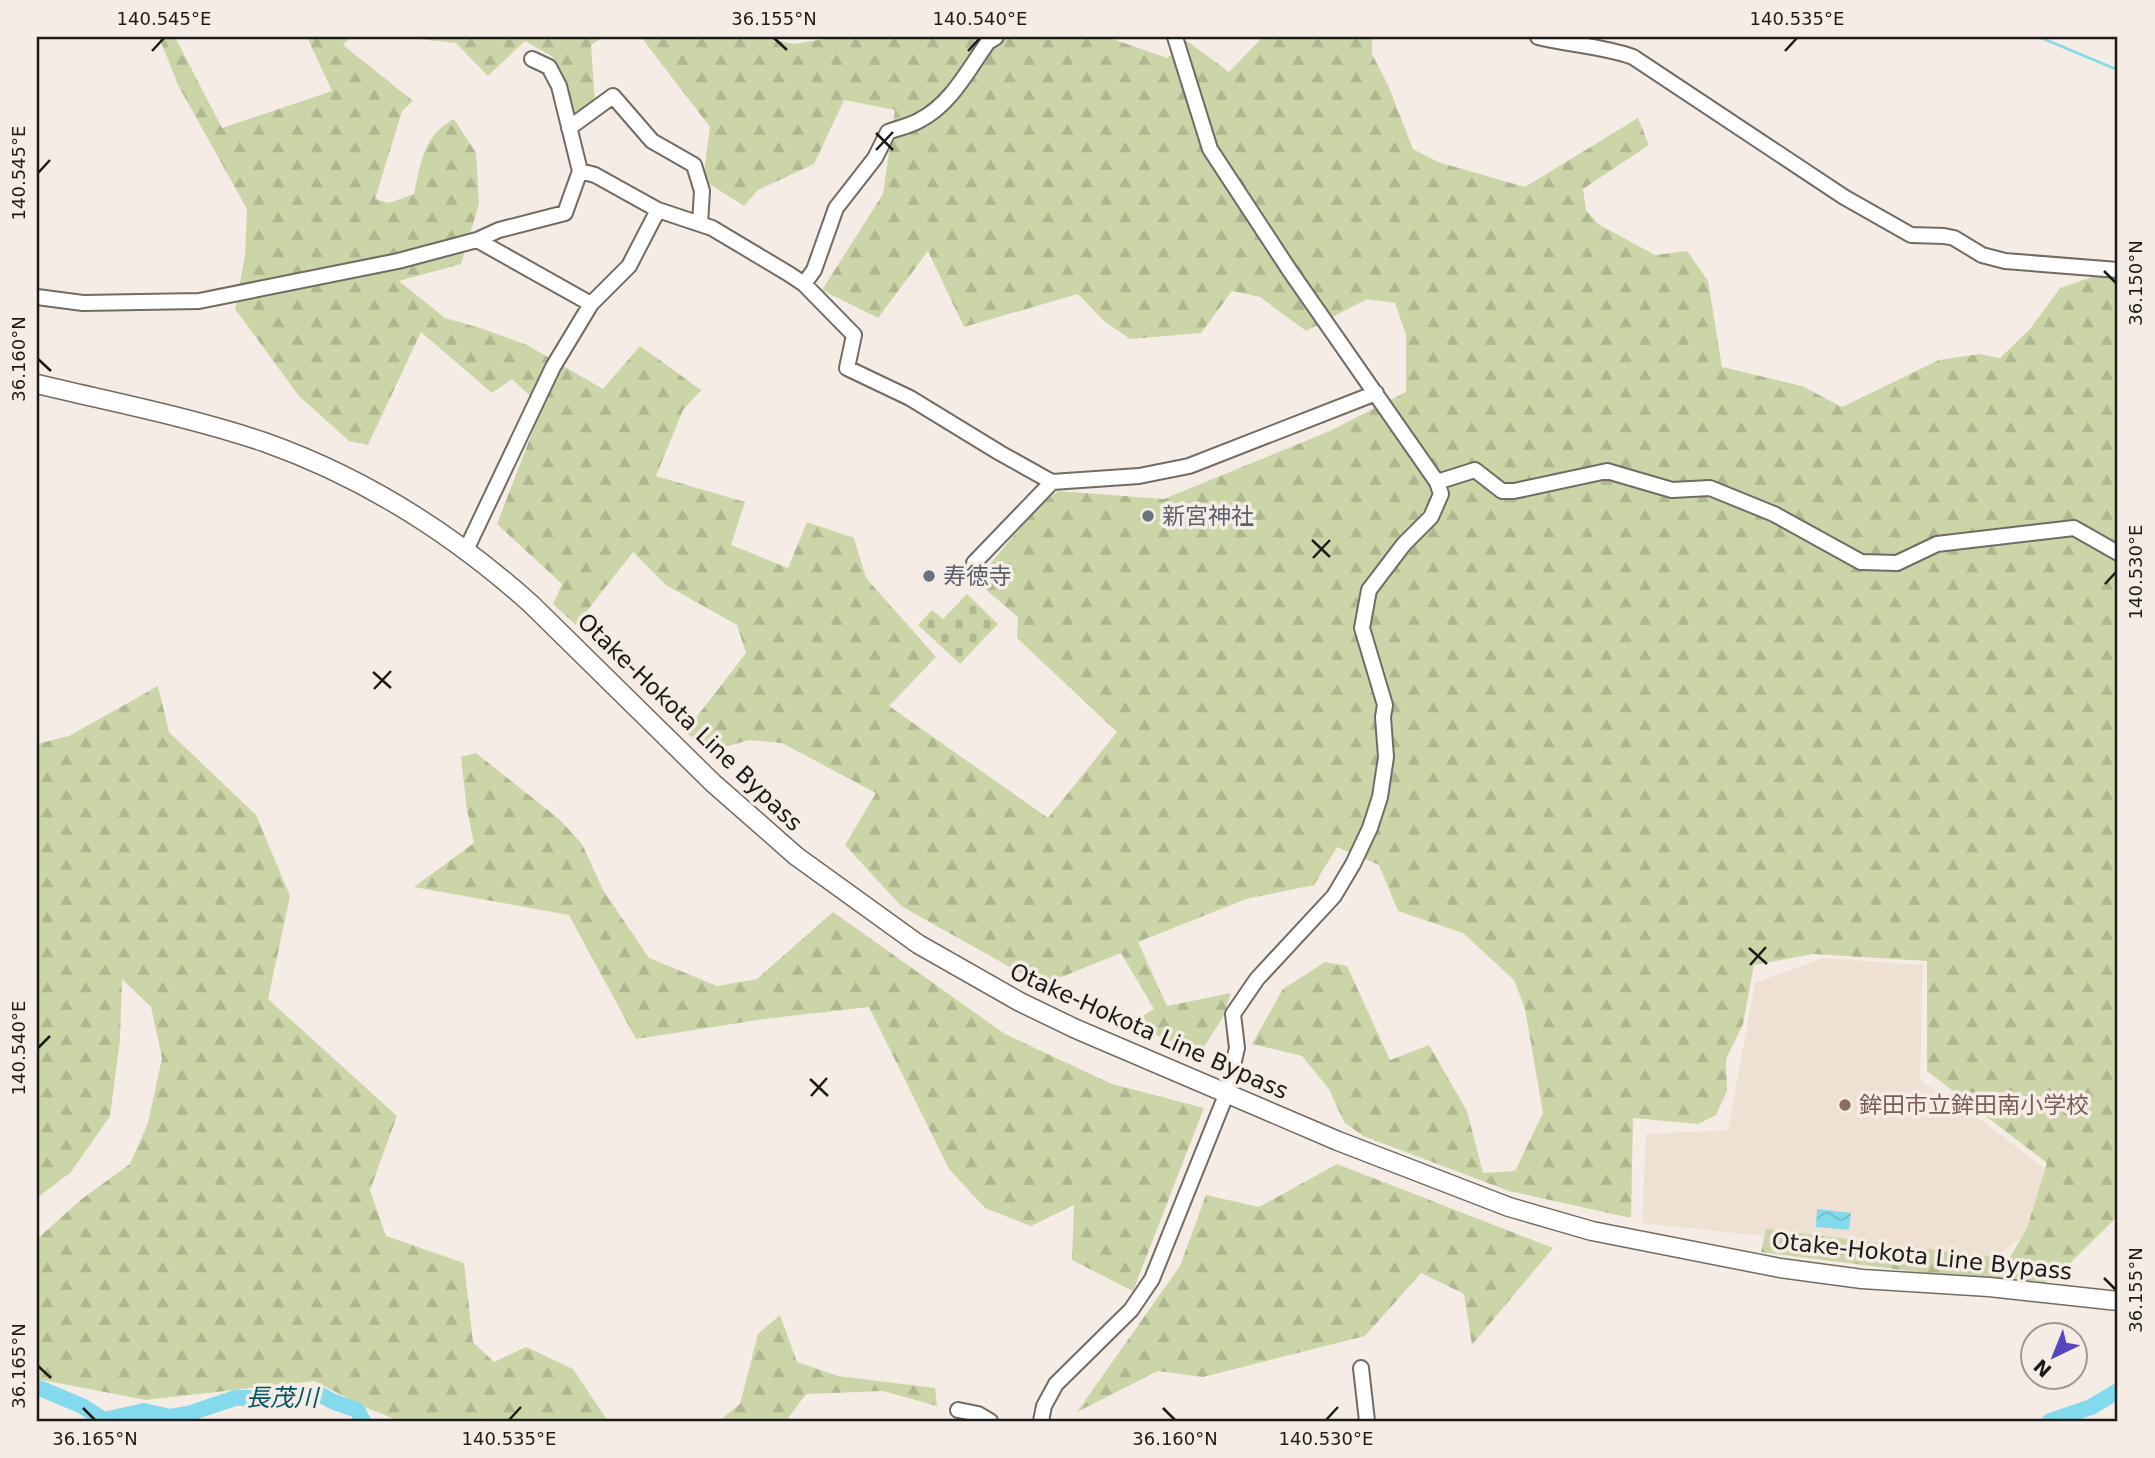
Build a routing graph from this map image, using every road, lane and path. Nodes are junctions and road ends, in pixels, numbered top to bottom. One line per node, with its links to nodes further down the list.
1 (996, 37): 11 (street)
2 (1175, 37): 15 (street)
3 (1538, 37): 10 (street)
4 (532, 59): 5 (street)
5 (569, 128): 6 (street); 8 (street)
6 (580, 171): 7 (street); 9 (street)
7 (658, 209): 8 (street); 13 (street)
8 (700, 224): 11 (street)
9 (477, 240): 12 (street); 13 (street)
10 (2118, 270)
11 (804, 284): 16 (street)
12 (37, 297)
13 (590, 304): 18 (street)
14 (37, 384): 18 (main road, Otake-Hokota Line Bypass)
15 (1377, 393): 16 (street); 17 (street)
16 (1052, 482): 20 (street)
17 (1437, 482): 19 (street); 21 (street)
18 (466, 550): 21 (main road, Otake-Hokota Line Bypass)
19 (2118, 553)
20 (974, 563)
21 (1226, 1095): 22 (main road, Otake-Hokota Line Bypass); 26 (street)
22 (2118, 1301)
23 (1361, 1368): 27 (street)
24 (958, 1410): 25 (street)
25 (990, 1421)
26 (1041, 1421)
27 (1367, 1421)

